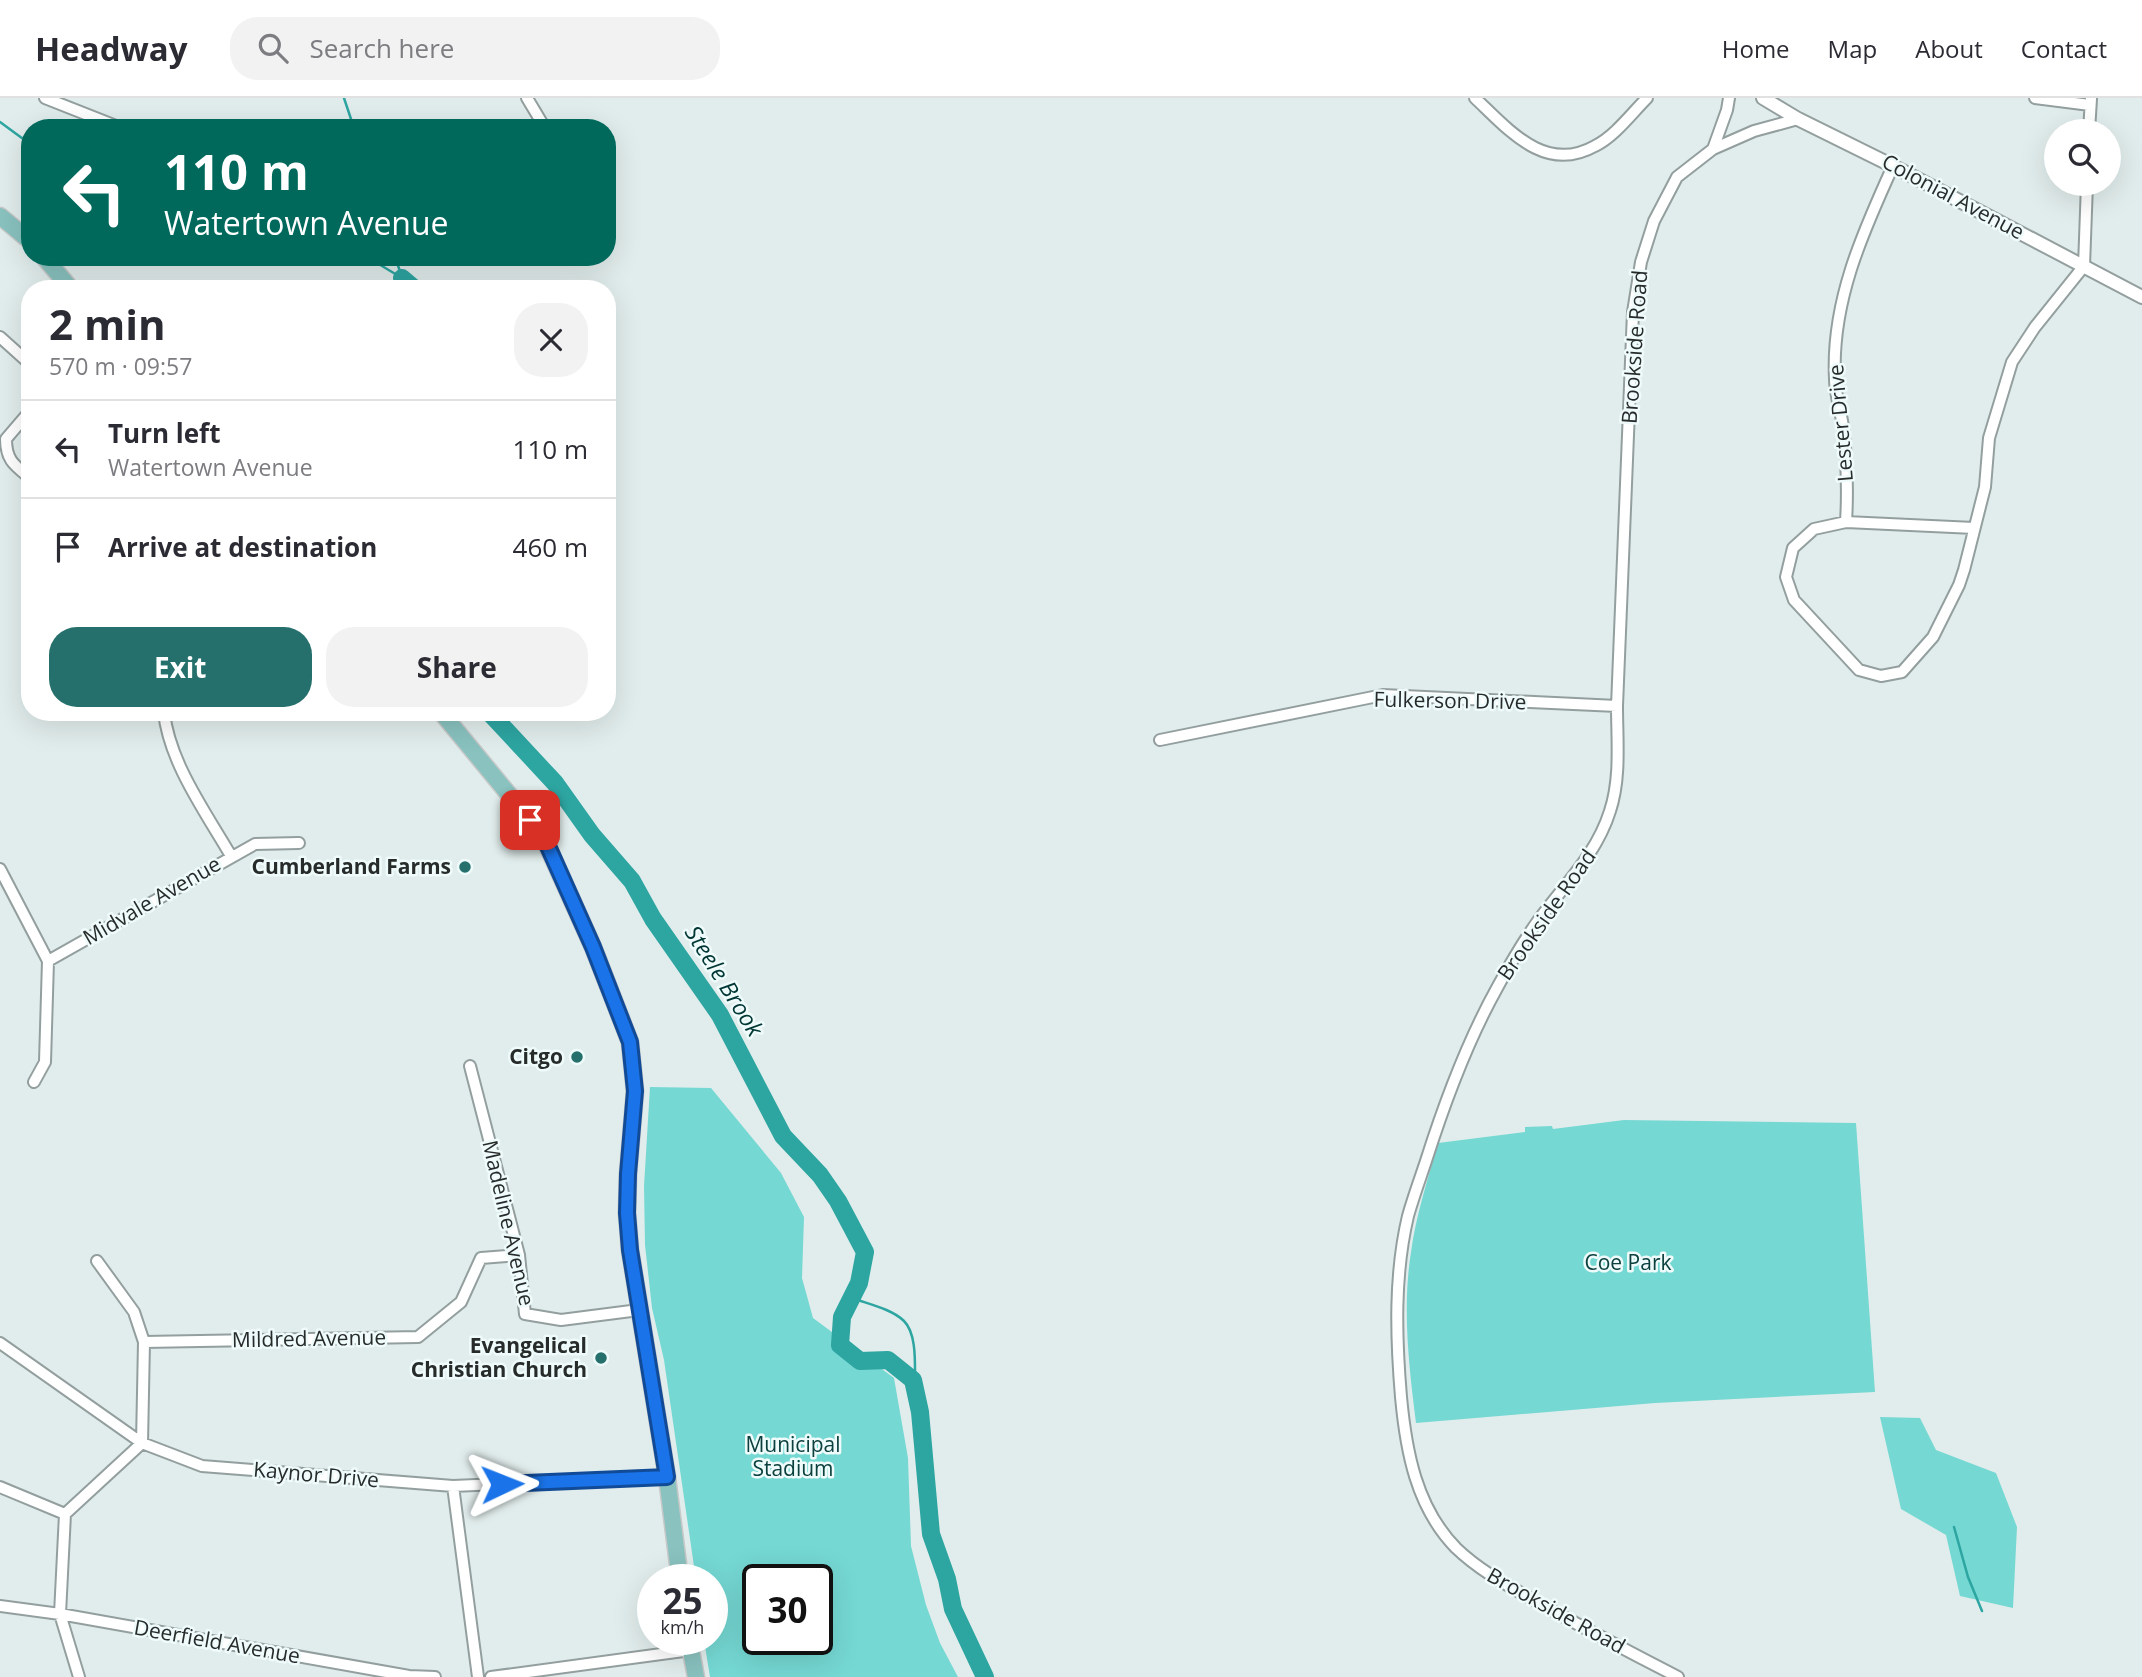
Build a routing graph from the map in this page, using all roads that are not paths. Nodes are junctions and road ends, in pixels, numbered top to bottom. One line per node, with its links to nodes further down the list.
1 (45, 98): 10 (street)
2 (527, 98): 11 (street)
3 (1475, 98): 4 (street)
4 (1647, 98)
5 (1729, 98): 13 (street)
6 (1763, 98): 9 (street, Colonial Avenue)
7 (2035, 98): 8 (street)
8 (2091, 101): 12 (street)
9 (1798, 118): 13 (street, Brookside Road); 14 (street, Colonial Avenue)
10 (98, 119)
11 (540, 119)
12 (2090, 119)
13 (1713, 149): 28 (street, Brookside Road)
14 (1893, 166): 19 (street, Colonial Avenue); 26 (street, Lester Drive)
15 (2087, 196): 19 (street)
16 (0, 216): 17 (main road)
17 (21, 234)
18 (52, 266): 20 (main road)
19 (2084, 266): 21 (street, Colonial Avenue); 27 (street)
20 (63, 280)
21 (2142, 297)
22 (0, 337): 23 (street)
23 (21, 356)
24 (21, 422): 25 (street)
25 (21, 470)
26 (1846, 522): 27 (street); 27 (street)
27 (1974, 528)
28 (1617, 706): 31 (street, Fulkerson Drive); 59 (street, Brookside Road)
29 (165, 721): 33 (street)
30 (449, 721): 40 (main road)
31 (1160, 740)
32 (299, 843): 33 (street, Midvale Avenue)
33 (231, 856): 35 (street, Midvale Avenue)
34 (0, 869): 35 (street)
35 (48, 961): 37 (street)
36 (470, 1066): 38 (street, Madeline Avenue)
37 (34, 1082)
38 (519, 1255): 40 (street, Madeline Avenue); 41 (street, Mildred Avenue)
39 (97, 1261): 41 (street)
40 (639, 1310): 44 (main road)
41 (144, 1342): 43 (street)
42 (0, 1343): 43 (street, Kaynor Drive)
43 (142, 1443): 45 (street, Kaynor Drive); 47 (street)
44 (667, 1477): 45 (street, Kaynor Drive); 48 (main road)
45 (453, 1486): 56 (street)
46 (0, 1488): 47 (street)
47 (65, 1514): 50 (street)
48 (678, 1564)
49 (0, 1606): 50 (street, Deerfield Avenue)
50 (60, 1614): 54 (street); 55 (street, Deerfield Avenue)
51 (645, 1655): 53 (street)
52 (692, 1655): 58 (main road)
53 (573, 1671): 57 (street)
54 (79, 1677)
55 (435, 1677)
56 (478, 1677)
57 (491, 1677)
58 (696, 1677)
59 (1678, 1677)

